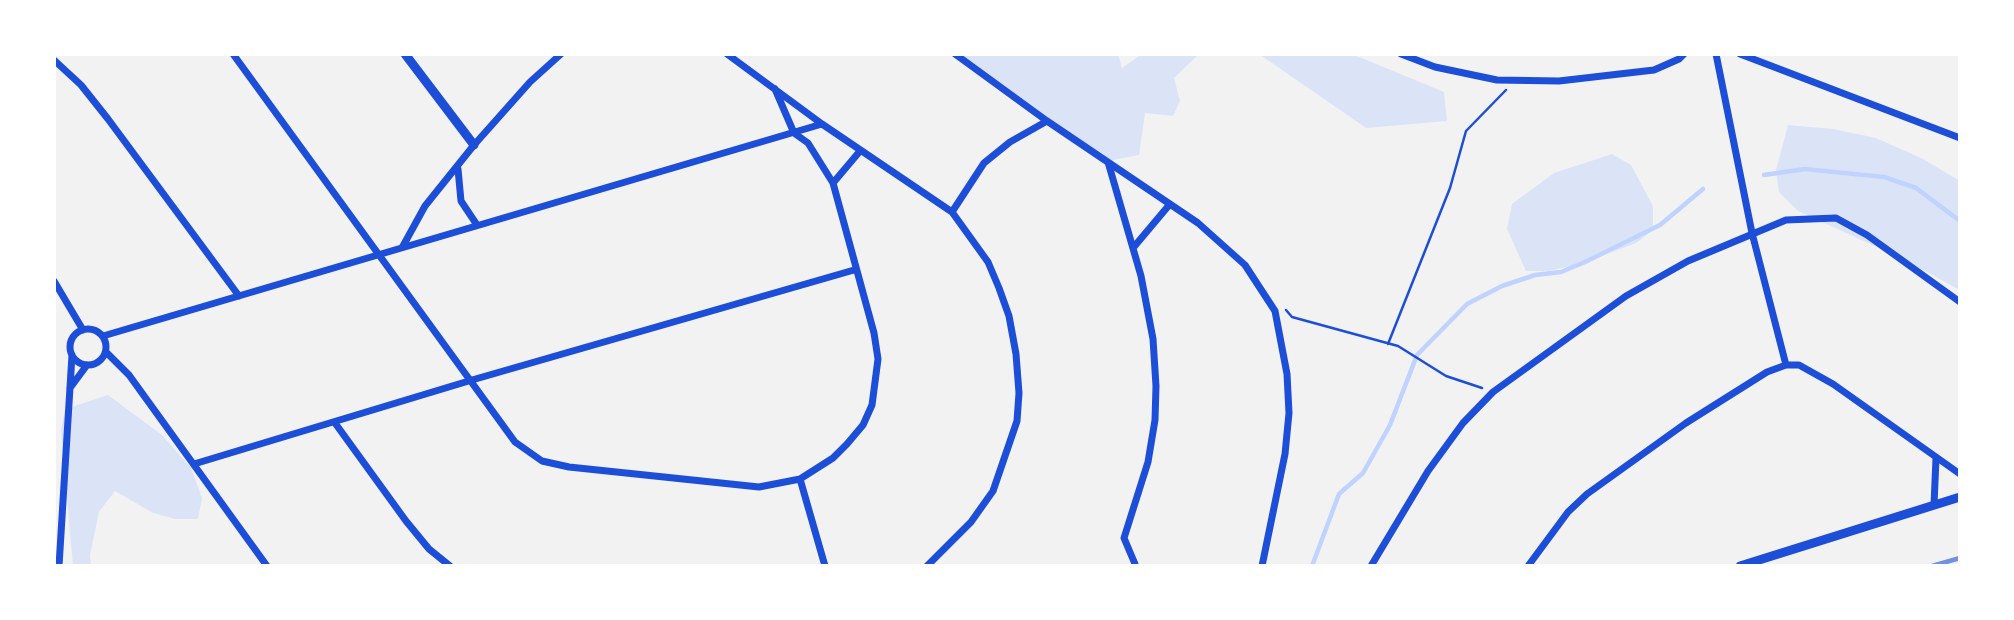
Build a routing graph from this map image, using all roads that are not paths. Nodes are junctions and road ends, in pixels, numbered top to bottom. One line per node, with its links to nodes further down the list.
1 (233, 54): 27 (street)
2 (405, 54): 16 (street)
3 (561, 54): 16 (street)
4 (727, 54): 11 (street)
5 (955, 54): 12 (street)
6 (1401, 54): 7 (street)
7 (1684, 54)
8 (1716, 54): 24 (street)
9 (1740, 54): 15 (street)
10 (54, 60): 30 (street)
11 (775, 88): 13 (street); 14 (street)
12 (1046, 121): 18 (street); 22 (street)
13 (821, 124): 14 (street); 17 (street)
14 (794, 133): 20 (street); 23 (street)
15 (1960, 138)
16 (474, 145): 19 (street)
17 (860, 151): 20 (street); 22 (street)
18 (1108, 161): 21 (street); 26 (street)
19 (458, 167): 23 (street); 25 (street)
20 (833, 183): 28 (street)
21 (1170, 204): 26 (street); 54 (street)
22 (952, 212): 53 (street)
23 (477, 225): 25 (street)
24 (1752, 233): 31 (street); 37 (street); 55 (street)
25 (403, 246): 27 (street)
26 (1133, 248): 48 (street)
27 (379, 253): 30 (street); 38 (street)
28 (854, 270): 38 (street); 44 (street)
29 (54, 281): 32 (street)
30 (239, 296): 33 (street)
31 (1960, 302)
32 (83, 330): 33 (street); 35 (street)
33 (103, 337): 34 (street)
34 (106, 352): 36 (street); 42 (street)
35 (72, 355): 36 (street); 39 (street)
36 (87, 365): 39 (street)
37 (1786, 366): 41 (street); 56 (street)
38 (472, 380): 40 (street); 44 (street)
39 (69, 389): 47 (street)
40 (335, 423): 42 (street); 51 (street)
41 (1936, 458): 43 (street); 46 (street)
42 (194, 464): 50 (street)
43 (1960, 474)
44 (800, 480): 52 (street)
45 (1960, 498): 46 (street)
46 (1934, 505): 57 (street)
47 (58, 525): 49 (street)
48 (1135, 564)
49 (59, 566)
50 (267, 566)
51 (450, 566)
52 (825, 566)
53 (927, 566)
54 (1262, 566)
55 (1371, 566)
56 (1528, 566)
57 (1740, 566)

